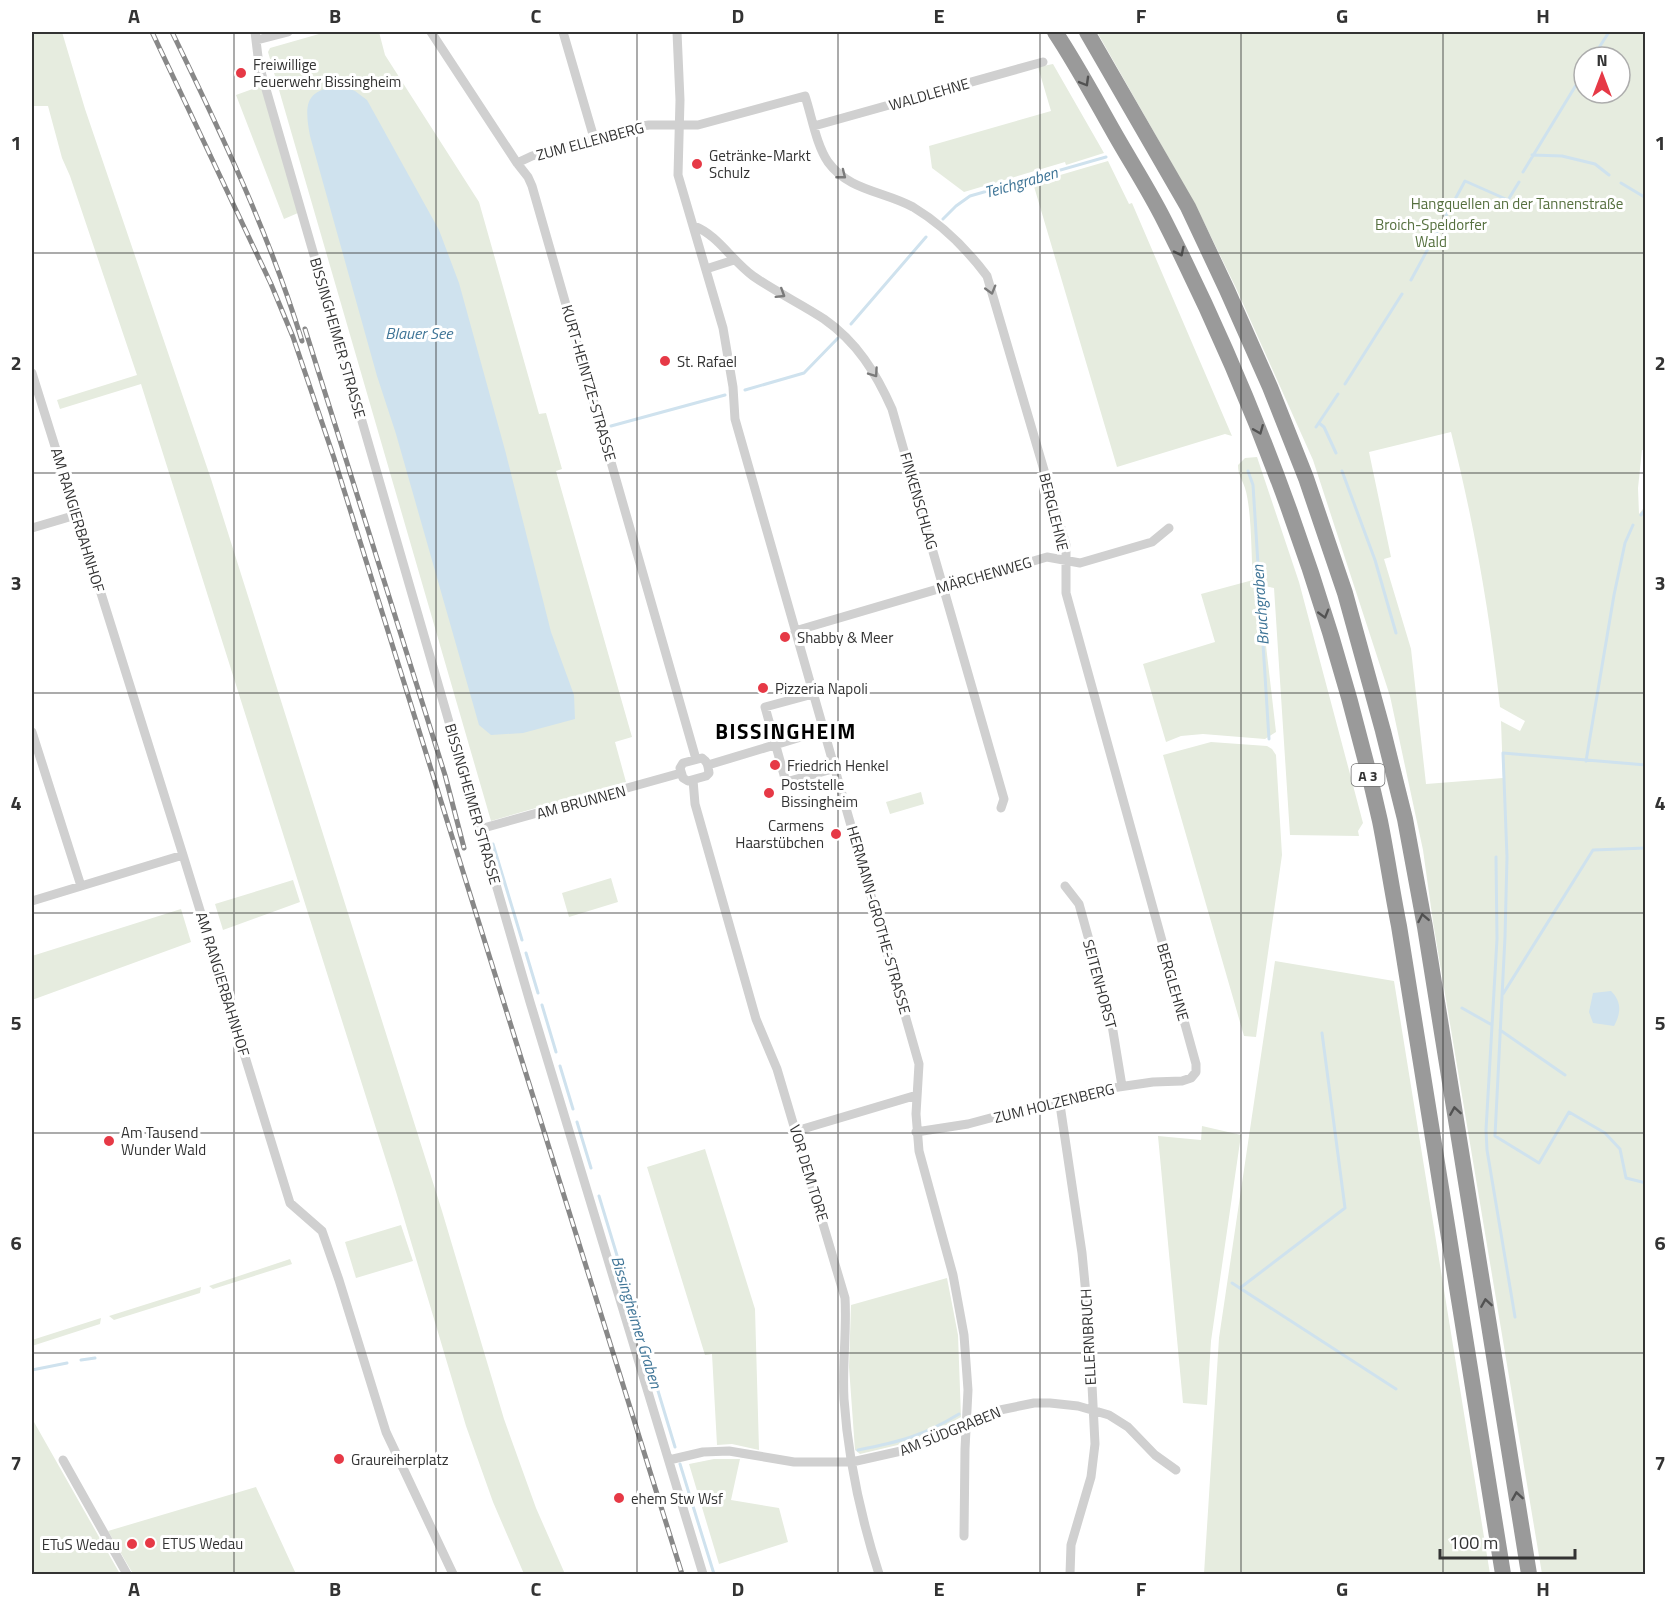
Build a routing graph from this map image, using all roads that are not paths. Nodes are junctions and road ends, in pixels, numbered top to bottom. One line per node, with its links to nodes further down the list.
1 (288, 32): 7 (street)
2 (431, 32): 13 (street, KURT-HEINTZE-STRASSE)
3 (563, 32): 12 (street)
4 (677, 32): 10 (street, HERMANN-GROTHE-STRASSE)
5 (1055, 32): 57 (highway, A 3, one-way to 57)
6 (1087, 32): 58 (highway, A 3, one-way to 6)
7 (256, 36): 34 (street, BISSINGHEIMER STRASSE)
8 (1043, 62): 11 (street, WALDLEHNE)
9 (805, 96): 10 (street, ZUM ELLENBERG); 11 (street, BERGLEHNE)
10 (679, 125): 12 (street, ZUM ELLENBERG); 14 (street, HERMANN-GROTHE-STRASSE)
11 (814, 126): 21 (street, BERGLEHNE, one-way to 21)
12 (594, 138): 13 (street, ZUM ELLENBERG)
13 (517, 163): 28 (street, KURT-HEINTZE-STRASSE)
14 (694, 226): 15 (street, FINKENSCHLAG); 16 (street, HERMANN-GROTHE-STRASSE)
15 (734, 260): 16 (street); 22 (street, FINKENSCHLAG, one-way to 22)
16 (706, 269): 23 (street, HERMANN-GROTHE-STRASSE)
17 (32, 374): 18 (street, AM RANGIERBAHNHOF)
18 (76, 515): 19 (street); 35 (street, AM RANGIERBAHNHOF)
19 (32, 528)
20 (1169, 528): 21 (street, MÄRCHENWEG)
21 (1066, 561): 22 (street, MÄRCHENWEG); 39 (street, BERGLEHNE)
22 (944, 587): 23 (street, MÄRCHENWEG); 33 (street, FINKENSCHLAG)
23 (795, 631): 24 (street, HERMANN-GROTHE-STRASSE)
24 (813, 694): 25 (street, HERMANN-GROTHE-STRASSE); 27 (street)
25 (824, 730): 27 (street); 30 (street, HERMANN-GROTHE-STRASSE)
26 (32, 732): 36 (street)
27 (775, 744): 29 (street); 30 (street)
28 (696, 759): 29 (street); 31 (street, AM BRUNNEN)
29 (708, 765): 32 (street)
30 (836, 768): 41 (street, HERMANN-GROTHE-STRASSE)
31 (681, 773): 32 (street); 34 (street, AM BRUNNEN)
32 (693, 780): 43 (street, VOR DEM TORE)
33 (1001, 808)
34 (480, 829): 47 (street, BISSINGHEIMER STRASSE)
35 (183, 855): 36 (street); 53 (street, AM RANGIERBAHNHOF)
36 (81, 886): 38 (street)
37 (1065, 886): 40 (street, SEITENHORST)
38 (32, 901)
39 (1191, 1078): 40 (street, ZUM HOLZENBERG)
40 (1122, 1086): 42 (street, ZUM HOLZENBERG)
41 (917, 1095): 43 (street); 44 (street, HERMANN-GROTHE-STRASSE)
42 (1059, 1098): 44 (street, ZUM HOLZENBERG); 45 (street, ELLERNBRUCH)
43 (796, 1131): 49 (street, VOR DEM TORE)
44 (916, 1131): 46 (street, HERMANN-GROTHE-STRASSE)
45 (1092, 1409): 46 (street, AM SÜDGRABEN); 50 (street, AM SÜDGRABEN); 56 (street, ELLERNBRUCH)
46 (967, 1423): 49 (street, AM SÜDGRABEN); 51 (street, HERMANN-GROTHE-STRASSE)
47 (669, 1460): 49 (street, AM SÜDGRABEN); 54 (street, BISSINGHEIMER STRASSE)
48 (63, 1461): 52 (street)
49 (852, 1462): 55 (street, VOR DEM TORE)
50 (1176, 1470)
51 (964, 1536)
52 (127, 1575)
53 (453, 1575)
54 (703, 1575)
55 (879, 1575)
56 (1070, 1575)
57 (1503, 1575)
58 (1529, 1575)

